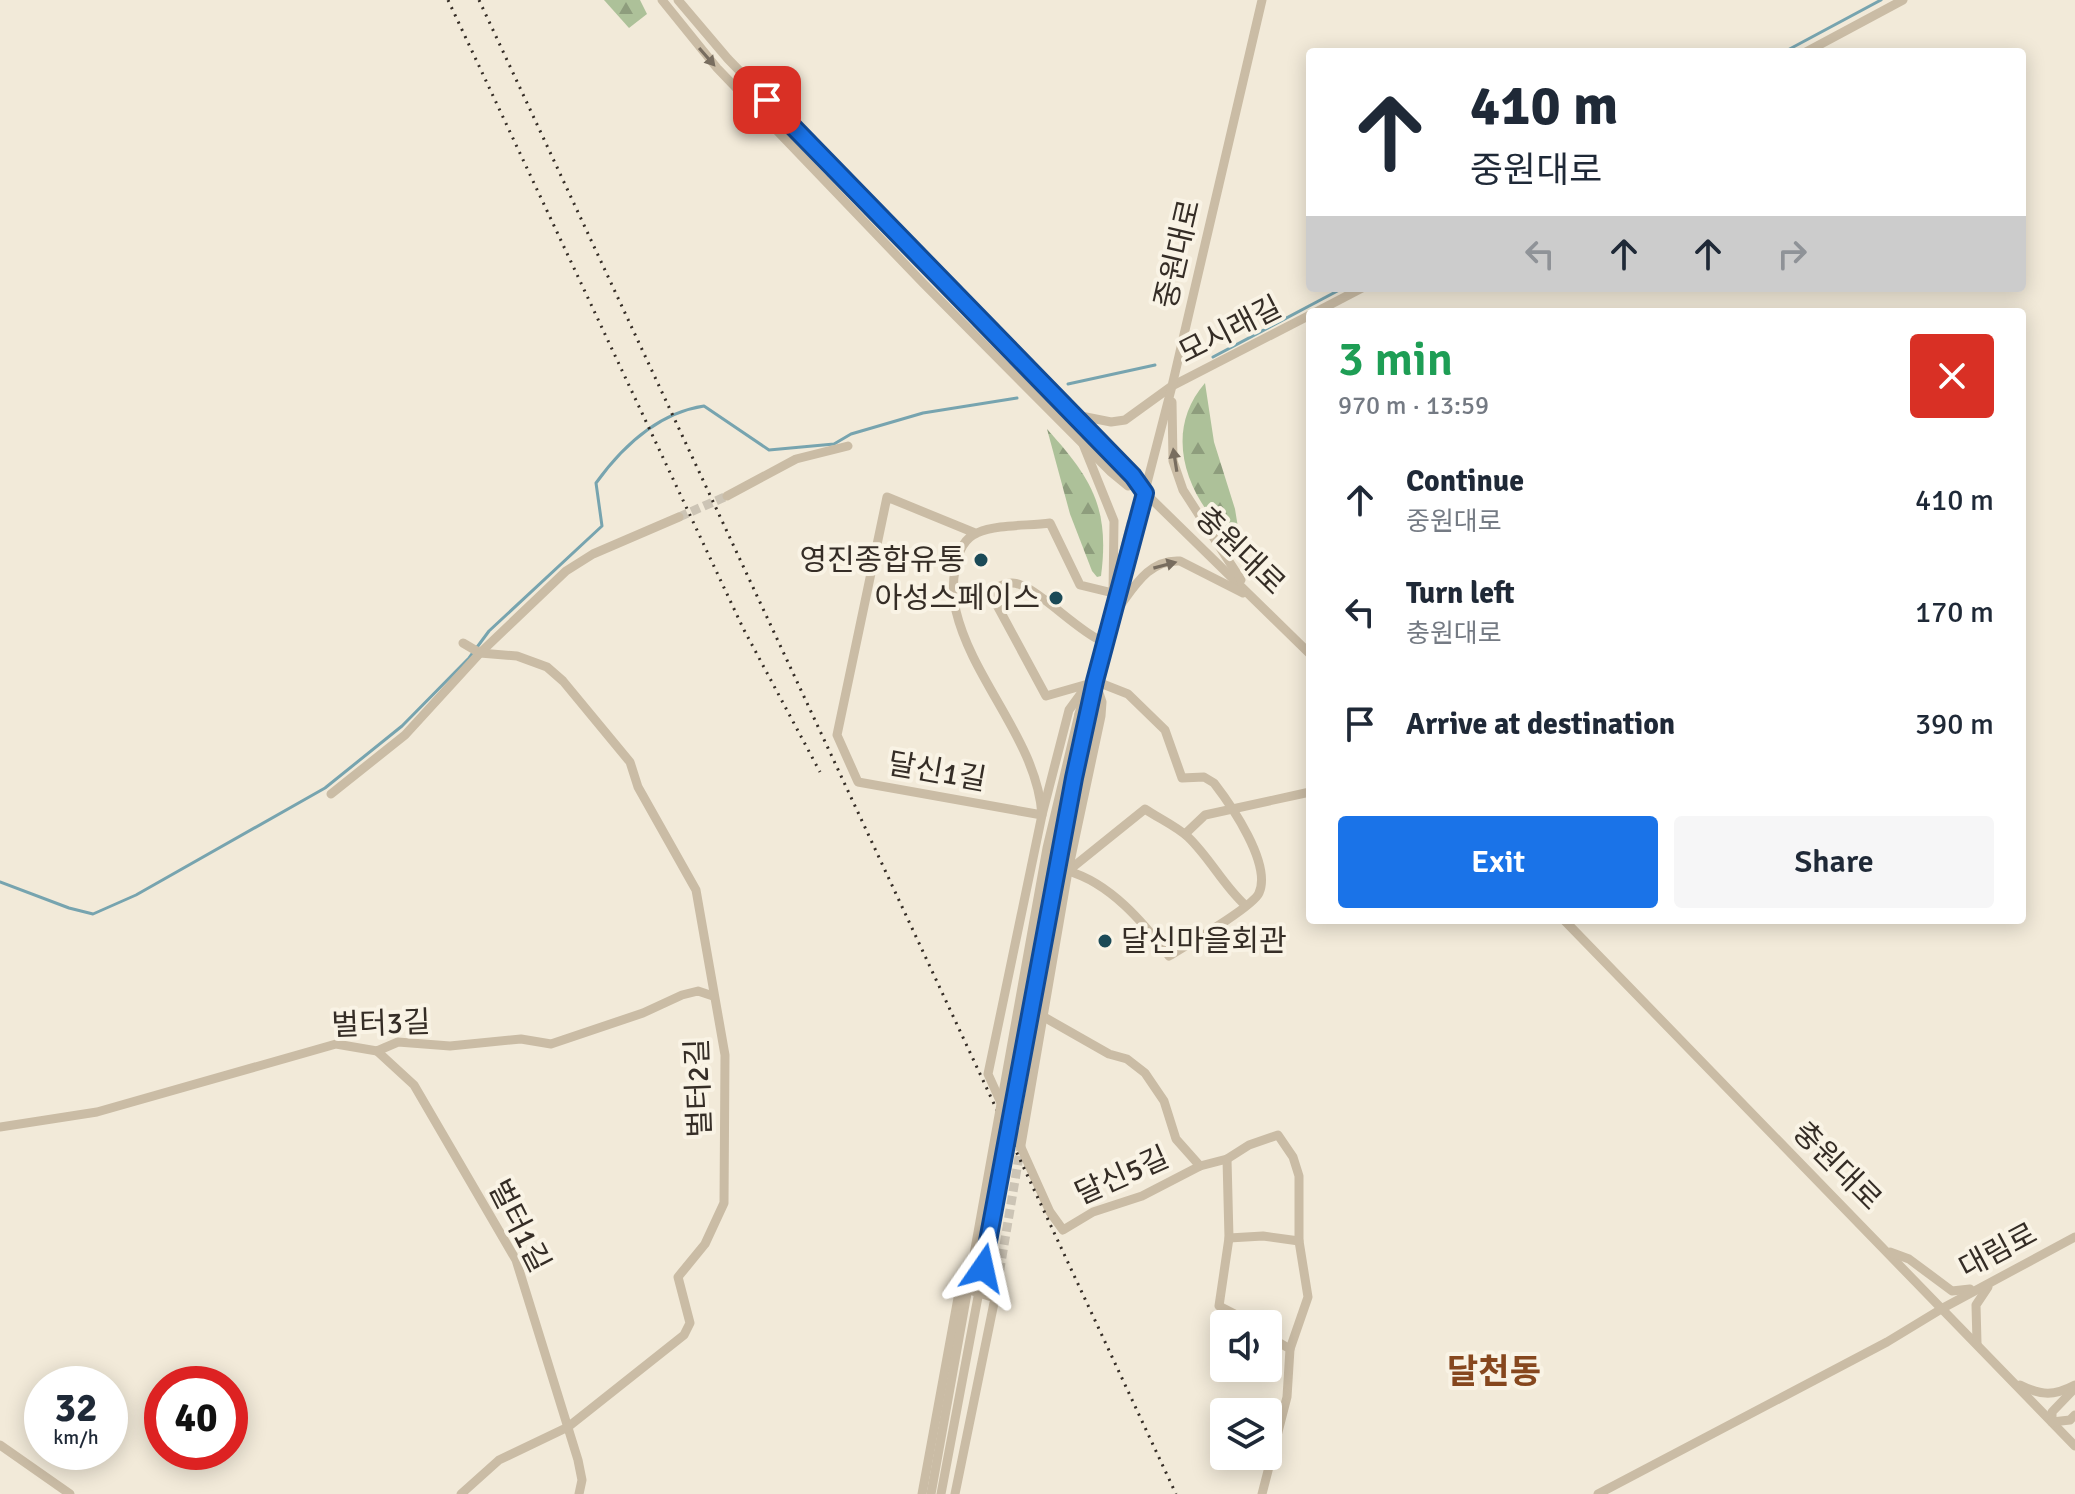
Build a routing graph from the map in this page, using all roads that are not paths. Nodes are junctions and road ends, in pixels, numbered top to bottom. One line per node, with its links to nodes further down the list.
1 (662, 0): 11 (street, 충원대로, one-way to 11)
2 (678, 0): 10 (street, 충원대로)
3 (1262, 0): 9 (street, 중원대로)
4 (1903, 0): 5 (street)
5 (1813, 48)
6 (1354, 292): 7 (street, 모시래길)
7 (1324, 308)
8 (1306, 317): 9 (street, 모시래길)
9 (1172, 386): 10 (street, 모시래길); 14 (street, 중원대로); 20 (street, one-way to 9)
10 (1073, 414): 13 (street, 충원대로)
11 (1083, 444): 13 (street, 충원대로); 19 (street)
12 (848, 446): 15 (street)
13 (1135, 483): 14 (street, 충원대로)
14 (1145, 493): 17 (street, 중원대로); 20 (street, 충원대로)
15 (727, 496)
16 (679, 517): 25 (street)
17 (1137, 518): 19 (street, 중원대로); 21 (street, 중원대로)
18 (975, 533): 19 (street, 달신1길); 31 (street, 달신1길); 31 (street, 달신1길)
19 (1113, 593): 22 (street, 중원대로)
20 (1255, 599): 21 (street, one-way to 20); 24 (street, 충원대로)
21 (1111, 617): 26 (street, 중원대로)
22 (1100, 640): 26 (street, 중원대로); 26 (street)
23 (463, 643): 25 (street)
24 (1306, 650)
25 (480, 653): 29 (street); 36 (street, 벌터2길)
26 (1091, 683): 27 (street, 중원대로); 30 (street); 31 (street); 33 (street)
27 (1083, 715): 64 (street, bridge); 65 (street, bridge)
28 (1306, 793): 30 (street)
29 (331, 794)
30 (1232, 807): 32 (street); 34 (street)
31 (1042, 815): 40 (street)
32 (1185, 834): 33 (street); 34 (street)
33 (1068, 871): 34 (street); 37 (street)
34 (1245, 905)
35 (1568, 924): 46 (street, 충원대로)
36 (713, 996): 38 (street, 벌터3길); 57 (street, 벌터2길)
37 (1044, 1017): 40 (street); 42 (street, 달신5길)
38 (377, 1051): 39 (street, 벌터3길); 57 (street, 벌터1길)
39 (0, 1127)
40 (1021, 1145): 42 (street, 달신5길)
41 (1227, 1159): 42 (street, 달신5길); 44 (street); 45 (street, 달신5길)
42 (1200, 1166)
43 (2075, 1237): 47 (street, 대림로)
44 (1229, 1238): 45 (street); 49 (street)
45 (1299, 1241): 52 (street, 달신5길)
46 (1888, 1252): 47 (street); 48 (street, 충원대로)
47 (1992, 1282): 48 (street, 대림로); 50 (street)
48 (1943, 1308): 50 (street, 충원대로); 68 (street, 대림로)
49 (1227, 1310)
50 (1977, 1343): 53 (street, 충원대로)
51 (1282, 1344): 52 (street)
52 (1290, 1349): 67 (street, 달신5길)
53 (2014, 1381): 54 (street); 56 (street, 충원대로)
54 (2075, 1386): 56 (street)
55 (2075, 1415): 56 (street)
56 (2052, 1422): 59 (street, 충원대로)
57 (568, 1427): 61 (street, 벌터2길); 62 (street, 벌터1길)
58 (0, 1443): 60 (street)
59 (2075, 1446)
60 (70, 1494)
61 (461, 1494)
62 (579, 1494)
63 (922, 1494): 66 (street)
64 (931, 1494)
65 (941, 1494)
66 (955, 1494)
67 (1262, 1494)
68 (1598, 1494)

